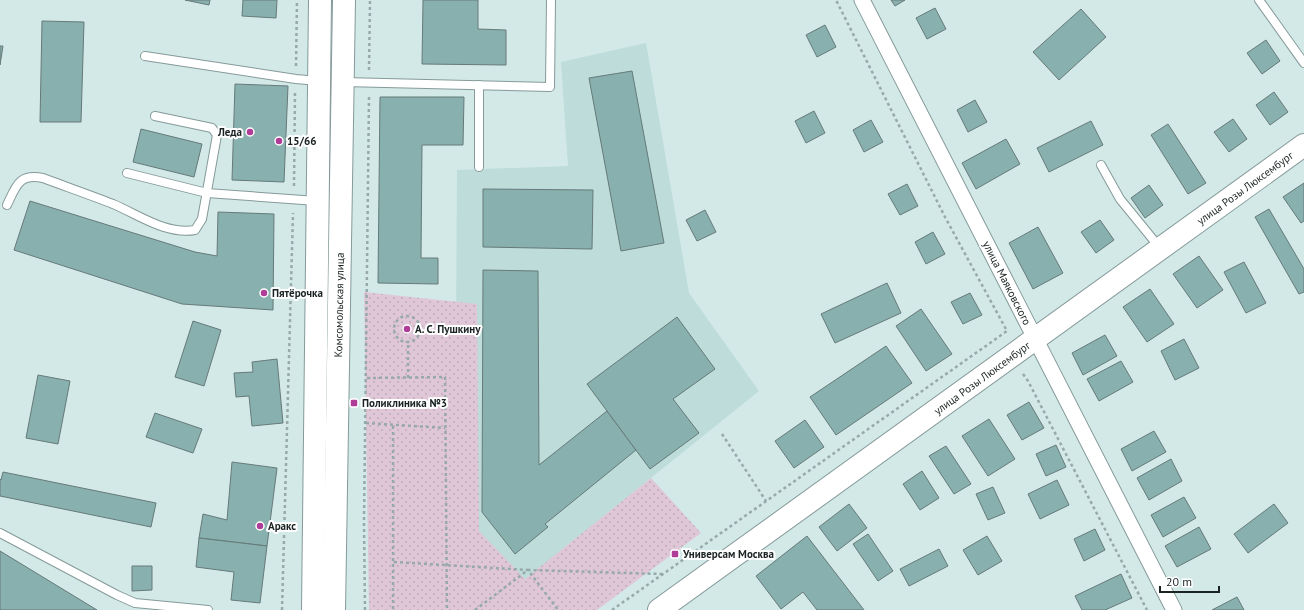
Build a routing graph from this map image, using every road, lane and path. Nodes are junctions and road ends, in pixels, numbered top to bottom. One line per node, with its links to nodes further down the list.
1 (297, 0): 11 (path)
2 (320, 0): 12 (main road, Комсомольская улица)
3 (344, 0): 13 (main road, Комсомольская улица)
4 (370, 0): 14 (path)
5 (551, 0): 15 (lane)
6 (836, 0): 35 (path)
7 (862, 0): 26 (street, улица Маяковского)
8 (1259, 0): 10 (lane)
9 (145, 56): 11 (lane)
10 (1304, 63)
11 (296, 79): 12 (lane); 22 (path)
12 (319, 81): 23 (main road, Комсомольская улица)
13 (342, 82): 14 (lane); 45 (main road, Комсомольская улица)
14 (369, 83): 15 (lane); 28 (path)
15 (479, 85): 19 (lane)
16 (155, 116): 21 (lane)
17 (1304, 145): 25 (main road, улица Розы Люксембург)
18 (1101, 165): 25 (lane)
19 (479, 167)
20 (127, 173): 21 (lane)
21 (207, 193): 22 (lane); 24 (lane)
22 (294, 200): 23 (lane); 43 (path)
23 (318, 201): 44 (main road, Комсомольская улица)
24 (7, 205)
25 (1160, 249): 26 (main road, улица Розы Люксембург)
26 (1036, 339): 41 (main road, улица Розы Люксембург); 53 (street, улица Маяковского)
27 (408, 341): 27 (path); 29 (path)
28 (367, 378): 29 (path); 31 (path)
29 (408, 378): 33 (path)
30 (1028, 381): 52 (path)
31 (366, 423): 32 (path); 46 (path)
32 (393, 426): 33 (path); 37 (path)
33 (446, 428): 38 (path)
34 (722, 434): 35 (path)
35 (766, 501): 40 (path)
36 (0, 533): 42 (lane)
37 (394, 562): 38 (path); 47 (path)
38 (447, 565): 39 (path); 48 (path)
39 (528, 570): 40 (path); 49 (path); 50 (path)
40 (663, 574): 51 (path)
41 (664, 609)
42 (208, 610)
43 (282, 610)
44 (313, 610)
45 (334, 610)
46 (365, 610)
47 (393, 610)
48 (447, 610)
49 (475, 610)
50 (558, 610)
51 (612, 610)
52 (1147, 610)
53 (1174, 610)

